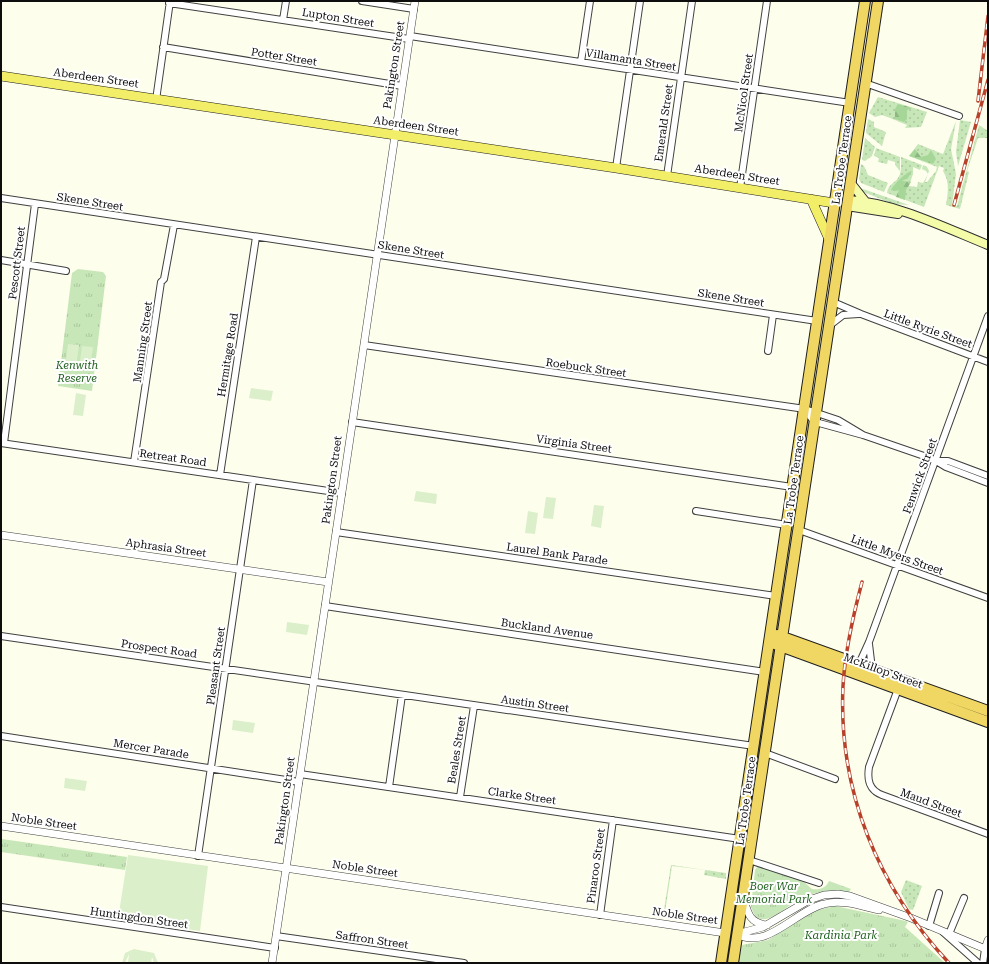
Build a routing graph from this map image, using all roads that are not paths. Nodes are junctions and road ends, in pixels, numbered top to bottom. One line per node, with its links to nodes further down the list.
1 (286, 1): 12 (street)
2 (362, 1): 11 (street)
3 (415, 1): 11 (street, Pakington Street)
4 (590, 1): 15 (street)
5 (640, 1): 16 (street)
6 (692, 1): 18 (street, Emerald Street)
7 (767, 1): 21 (street, McNicol Street)
8 (865, 1): 23 (highway, La Trobe Terrace)
9 (878, 1): 19 (highway, La Trobe Terrace)
10 (170, 2): 12 (street, Lupton Street); 14 (street)
11 (414, 9): 13 (street, Pakington Street)
12 (283, 20): 13 (street, Lupton Street)
13 (409, 37): 15 (street, Villamanta Street); 20 (street, Pakington Street)
14 (163, 47): 20 (street, Potter Street); 22 (street)
15 (581, 62): 16 (street, Villamanta Street)
16 (630, 69): 18 (street, Villamanta Street); 26 (street)
17 (1, 76): 22 (main road, Aberdeen Street)
18 (681, 77): 21 (street, Villamanta Street); 27 (street, Emerald Street)
19 (865, 83): 24 (street); 28 (highway, La Trobe Terrace)
20 (402, 86): 25 (street, Pakington Street)
21 (754, 89): 23 (street, Villamanta Street); 29 (street, McNicol Street)
22 (156, 100): 25 (main road, Aberdeen Street)
23 (850, 103): 33 (highway, La Trobe Terrace)
24 (959, 116)
25 (395, 135): 26 (main road, Aberdeen Street); 41 (street, Pakington Street)
26 (616, 168): 27 (main road, Aberdeen Street)
27 (667, 176): 29 (main road, Aberdeen Street)
28 (850, 182): 32 (main road); 34 (highway, La Trobe Terrace)
29 (740, 188): 31 (main road, Aberdeen Street)
30 (1, 198): 35 (street, Skene Street)
31 (811, 199): 33 (main road, Aberdeen Street); 39 (main road)
32 (865, 201): 34 (main road); 36 (main road)
33 (832, 202): 34 (highway); 39 (highway, La Trobe Terrace)
34 (848, 203): 36 (main road); 45 (highway, La Trobe Terrace)
35 (34, 204): 37 (street, Skene Street); 43 (street, Pescott Street)
36 (907, 214): 40 (main road)
37 (174, 225): 38 (street, Skene Street); 61 (street, Manning Street)
38 (256, 237): 41 (street, Skene Street); 62 (street, Hermitage Road)
39 (829, 239): 49 (highway, La Trobe Terrace)
40 (988, 245)
41 (377, 255): 47 (street, Skene Street); 51 (street, Pakington Street)
42 (1, 260): 43 (street)
43 (26, 264): 44 (street); 59 (street, Pescott Street)
44 (66, 271)
45 (833, 302): 46 (street, Little Ryrie Street); 50 (highway, La Trobe Terrace)
46 (861, 314): 50 (street, Little Ryrie Street); 53 (street, Little Ryrie Street)
47 (773, 315): 49 (street, Skene Street); 52 (street)
48 (988, 316): 53 (street, Fenwick Street)
49 (817, 321): 55 (highway, La Trobe Terrace)
50 (829, 326): 56 (highway, La Trobe Terrace)
51 (364, 345): 55 (street, Roebuck Street); 57 (street, Pakington Street)
52 (768, 351)
53 (974, 356): 54 (street, Little Ryrie Street); 60 (street, Fenwick Street)
54 (988, 362)
55 (805, 409): 56 (street, Roebuck Street); 66 (highway, La Trobe Terrace)
56 (815, 416): 58 (street); 58 (street); 70 (highway, La Trobe Terrace)
57 (352, 422): 66 (street, Virginia Street); 67 (street, Pakington Street)
58 (863, 435): 60 (street)
59 (2, 443): 61 (street, Retreat Road)
60 (936, 460): 63 (street); 65 (street); 73 (street, Fenwick Street)
61 (134, 462): 62 (street, Retreat Road)
62 (220, 475): 64 (street, Retreat Road)
63 (988, 476)
64 (253, 480): 67 (street, Retreat Road); 74 (street, Pleasant Street)
65 (988, 483)
66 (792, 487): 69 (highway, La Trobe Terrace)
67 (342, 493): 71 (street, Pakington Street)
68 (696, 511): 69 (street)
69 (787, 525): 76 (highway, La Trobe Terrace)
70 (799, 530): 73 (street, Little Myers Street); 81 (highway, La Trobe Terrace)
71 (336, 532): 75 (street, Pakington Street); 76 (street, Laurel Bank Parade)
72 (1, 535): 74 (street, Aphrasia Street)
73 (898, 566): 77 (street, Little Myers Street); 82 (street, Fenwick Street)
74 (241, 570): 75 (street, Aphrasia Street); 84 (street, Pleasant Street)
75 (328, 582): 78 (street, Pakington Street)
76 (776, 596): 80 (highway, La Trobe Terrace)
77 (988, 598)
78 (325, 606): 86 (street, Buckland Avenue); 87 (street, Pakington Street)
79 (1, 636): 84 (street, Prospect Road)
80 (770, 638): 81 (highway, McKillop Street); 86 (highway, La Trobe Terrace)
81 (782, 642): 83 (highway, McKillop Street); 88 (highway, McKillop Street); 95 (highway, La Trobe Terrace)
82 (869, 642): 83 (street, Fenwick Street); 85 (street, Fenwick Street)
83 (859, 664): 85 (highway, McKillop Street); 88 (highway)
84 (226, 669): 87 (street, Prospect Road); 96 (street, Pleasant Street)
85 (872, 669): 91 (highway, McKillop Street)
86 (765, 672): 94 (highway, La Trobe Terrace)
87 (314, 682): 89 (street, Austin Street); 97 (street, Pakington Street)
88 (898, 689): 92 (highway, McKillop Street); 103 (street, Maud Street)
89 (402, 695): 90 (street, Austin Street); 99 (street)
90 (474, 706): 94 (street, Austin Street); 100 (street, Beales Street)
91 (988, 711)
92 (988, 722)
93 (1, 736): 96 (street, Mercer Parade)
94 (754, 746): 104 (highway, La Trobe Terrace)
95 (765, 753): 98 (street); 106 (highway, La Trobe Terrace)
96 (212, 768): 97 (street, Mercer Parade); 105 (street, Pleasant Street)
97 (299, 778): 99 (street, Clarke Street); 107 (street, Pakington Street)
98 (835, 779)
99 (389, 787): 100 (street, Clarke Street)
100 (460, 797): 101 (street, Clarke Street)
101 (613, 820): 104 (street, Clarke Street); 114 (street, Pinaroo Street)
102 (1, 826): 105 (street, Noble Street)
103 (988, 834)
104 (740, 839): 118 (highway, La Trobe Terrace)
105 (198, 856): 107 (street, Noble Street)
106 (749, 860): 108 (street); 110 (highway, La Trobe Terrace)
107 (286, 869): 114 (street, Noble Street); 121 (street, Pakington Street)
108 (819, 883)
109 (940, 895): 116 (street)
110 (743, 897): 115 (street); 119 (highway, La Trobe Terrace)
111 (964, 898): 120 (street)
112 (1, 907): 123 (street, Huntingdon Street)
113 (897, 913): 115 (street); 116 (street); 119 (street)
114 (600, 915): 118 (street, Noble Street)
115 (767, 925): 119 (street)
116 (929, 926): 117 (street)
117 (942, 931): 120 (street); 129 (street)
118 (725, 933): 119 (highway); 127 (highway, La Trobe Terrace)
119 (737, 934): 128 (highway, La Trobe Terrace)
120 (949, 934): 124 (street)
121 (276, 936): 123 (street, Pakington Street); 126 (street, Saffron Street)
122 (988, 940): 124 (street)
123 (275, 948): 125 (street, Pakington Street)
124 (986, 949): 130 (street)
125 (272, 963)
126 (464, 963)
127 (721, 963)
128 (733, 963)
129 (978, 963)
130 (983, 963)

